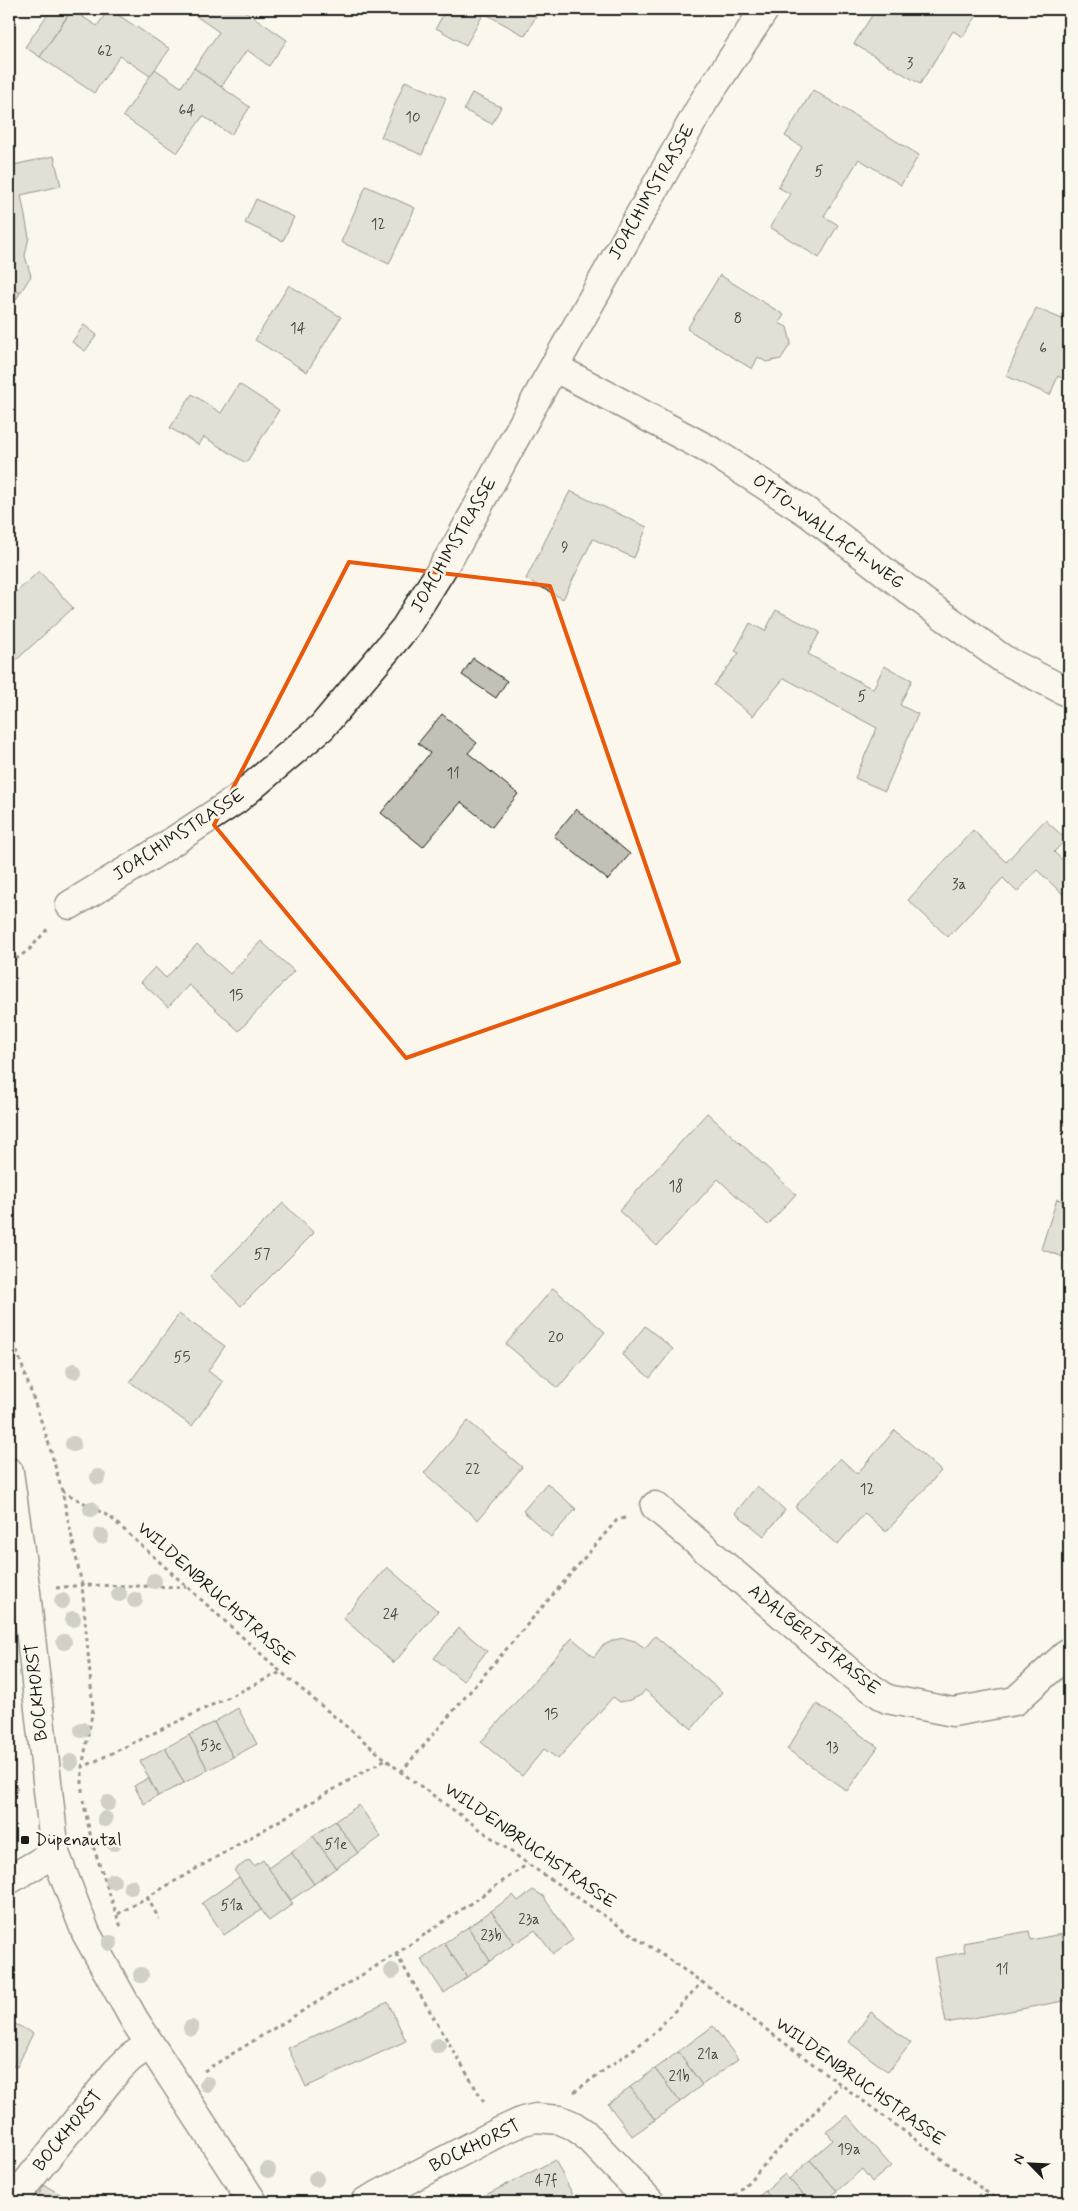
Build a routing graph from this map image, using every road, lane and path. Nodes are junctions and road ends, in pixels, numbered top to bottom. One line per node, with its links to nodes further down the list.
1 (764, 9): 2 (street, JOACHIMSTRASSE)
2 (554, 367): 3 (street, OTTO-WALLACH-WEG); 4 (street, JOACHIMSTRASSE)
3 (1069, 693)
4 (70, 905): 5 (path)
5 (9, 964)
6 (9, 1328): 8 (path)
7 (9, 1472): 10 (street, BOCKHORST)
8 (62, 1491): 11 (path); 12 (path, WILDENBRUCHSTRASSE)
9 (655, 1506): 13 (street, ADALBERTSTRASSE); 18 (path)
10 (19, 1575): 11 (path); 17 (street, BOCKHORST)
11 (82, 1585): 12 (path); 16 (path)
12 (188, 1588): 14 (path, WILDENBRUCHSTRASSE)
13 (1069, 1652)
14 (281, 1672): 15 (path, WILDENBRUCHSTRASSE); 16 (path)
15 (386, 1759): 18 (path, WILDENBRUCHSTRASSE); 22 (path)
16 (82, 1768): 17 (path); 23 (path)
17 (45, 1771): 19 (street, BOCKHORST)
18 (401, 1772): 20 (path, WILDENBRUCHSTRASSE)
19 (55, 1853): 21 (street); 28 (street, BOCKHORST)
20 (528, 1864): 26 (path); 27 (path, WILDENBRUCHSTRASSE)
21 (9, 1880)
22 (147, 1897): 23 (path); 24 (path)
23 (118, 1914): 25 (path)
24 (159, 1919)
25 (123, 1931)
26 (396, 1954): 29 (path); 32 (path)
27 (702, 1982): 30 (path, WILDENBRUCHSTRASSE); 31 (path)
28 (150, 2044): 34 (street, BOCKHORST); 35 (street, BOCKHORST)
29 (197, 2075)
30 (840, 2085): 33 (path, WILDENBRUCHSTRASSE); 38 (path)
31 (570, 2095)
32 (488, 2108)
33 (984, 2190): 39 (path); 40 (path, WILDENBRUCHSTRASSE)
34 (11, 2202)
35 (253, 2202)
36 (365, 2202): 37 (street, BOCKHORST)
37 (650, 2202)
38 (728, 2202)
39 (972, 2202)
40 (1000, 2202)

